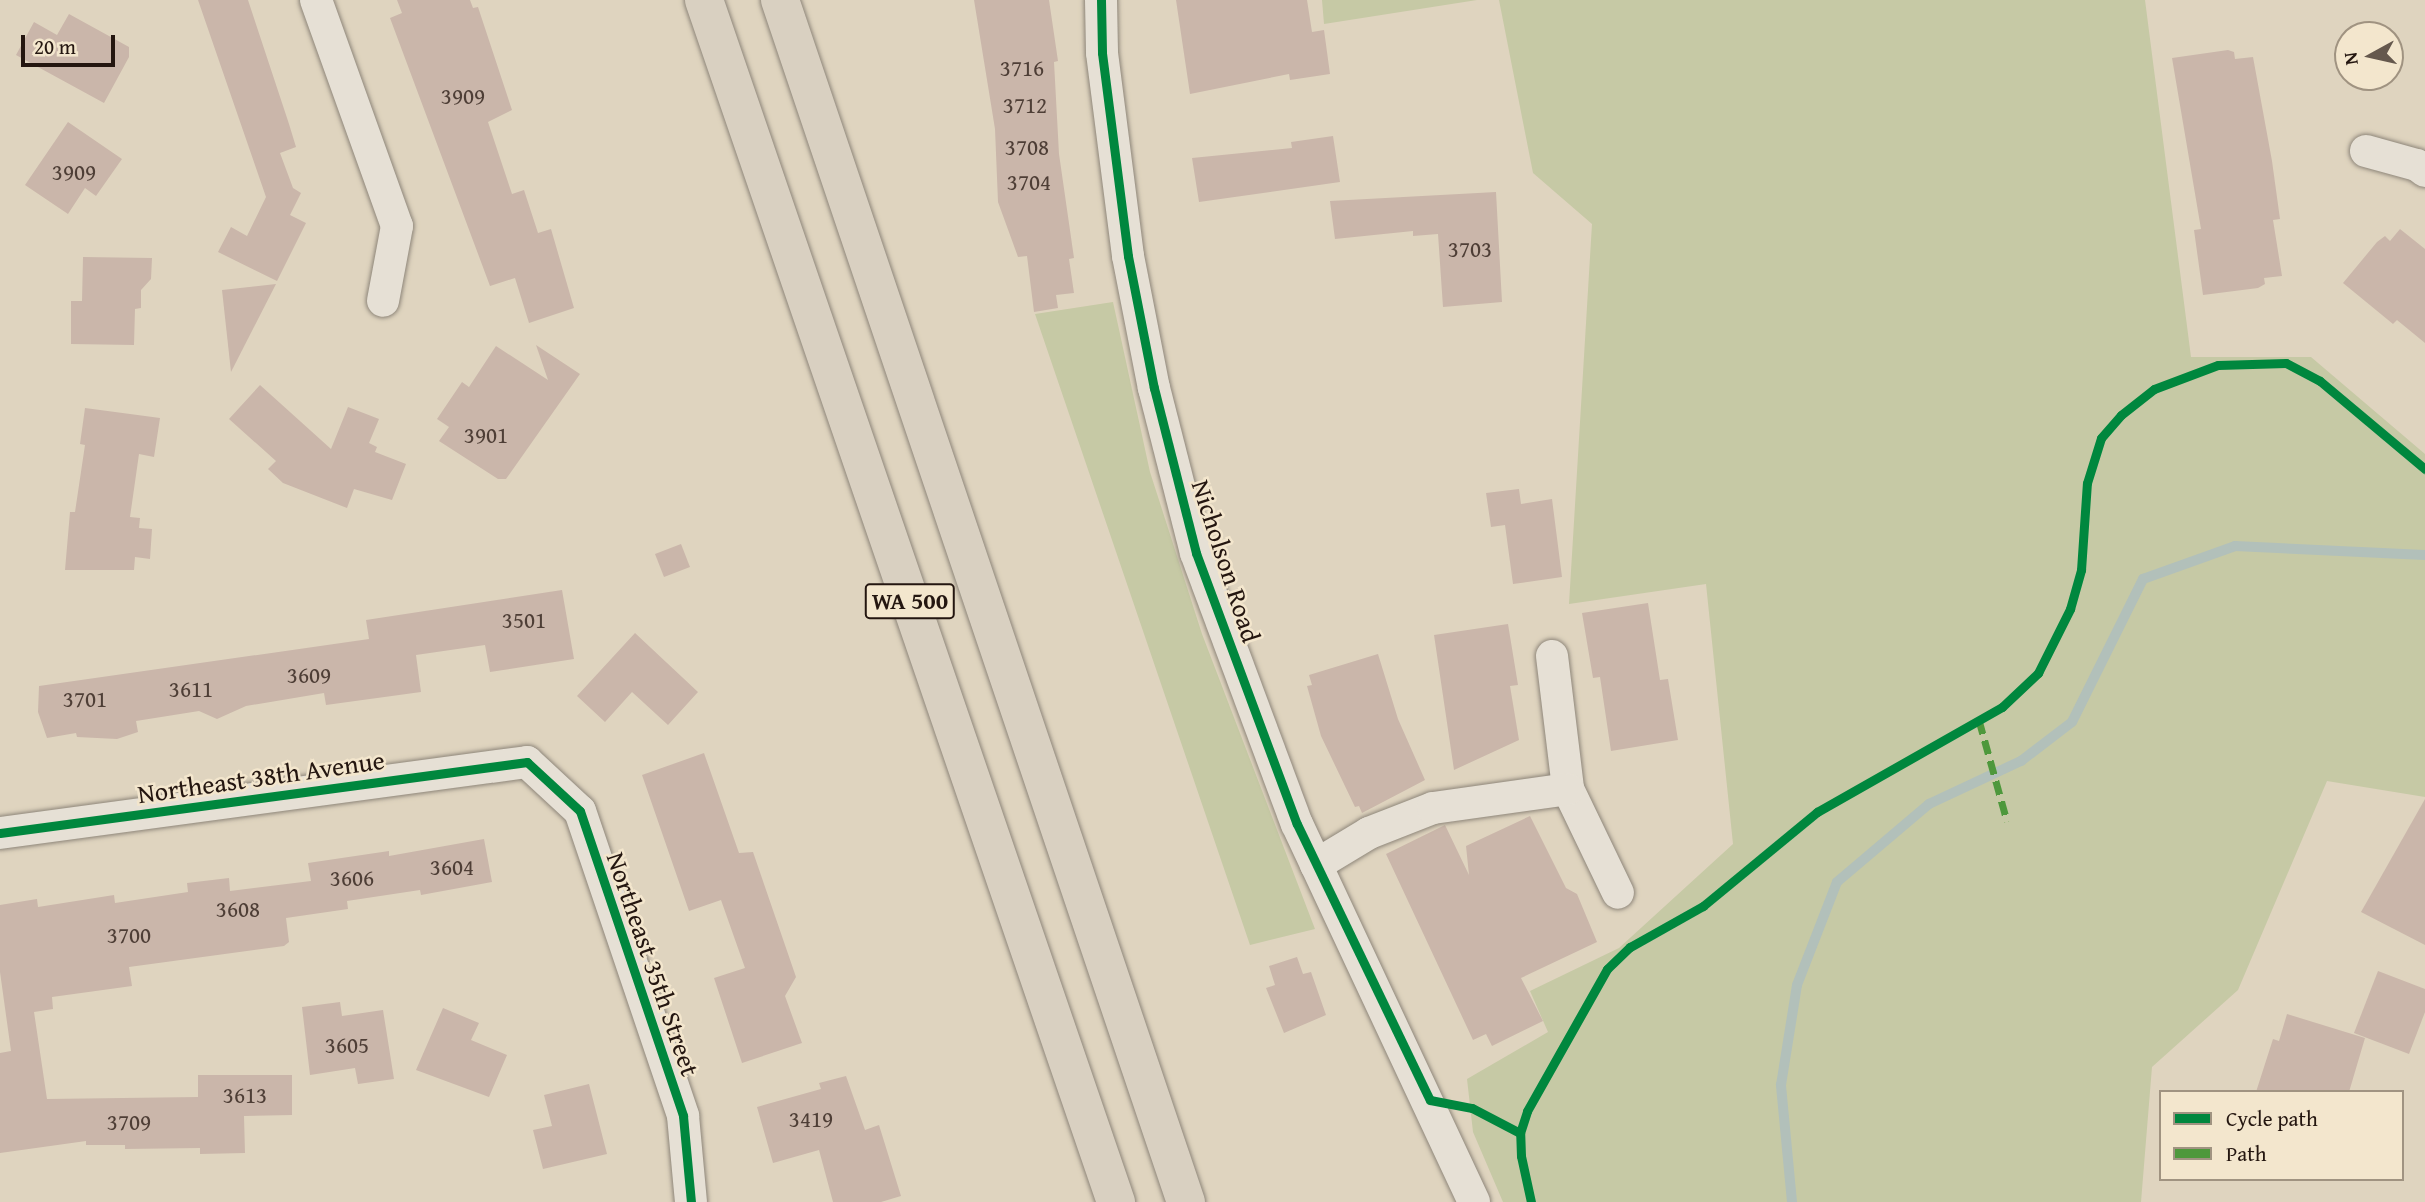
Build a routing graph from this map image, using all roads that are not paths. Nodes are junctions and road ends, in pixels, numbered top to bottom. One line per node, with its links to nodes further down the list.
1 (316, 0): 7 (street)
2 (704, 0): 15 (highway, WA 500)
3 (779, 0): 16 (highway, WA 500)
4 (1101, 0): 12 (street, Nicholson Road)
5 (2366, 151): 6 (street)
6 (2425, 171)
7 (383, 301)
8 (1552, 656): 10 (street)
9 (527, 762): 11 (street, Northeast 38th Avenue); 14 (street, Northeast 35th Street)
10 (1567, 789): 12 (street); 13 (street)
11 (0, 833)
12 (1316, 865): 17 (street, Nicholson Road)
13 (1618, 893)
14 (691, 1202)
15 (1116, 1202)
16 (1186, 1202)
17 (1474, 1202)

